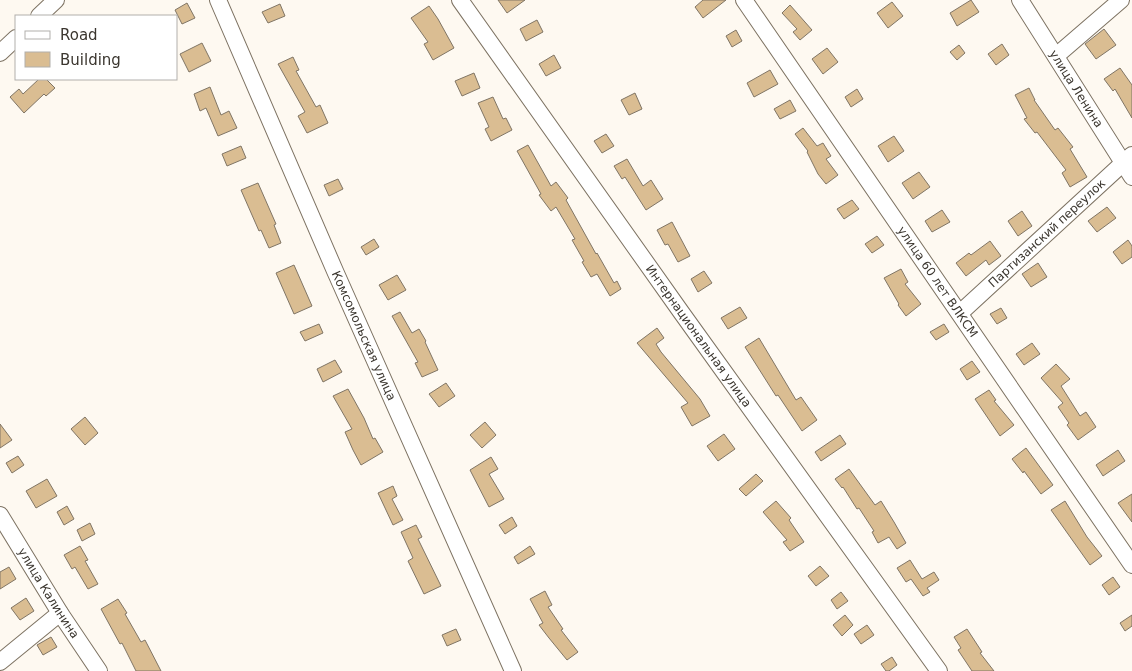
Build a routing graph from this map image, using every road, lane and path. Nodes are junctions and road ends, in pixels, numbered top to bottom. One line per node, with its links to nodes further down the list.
1 (56, 0): 7 (street)
2 (218, 0): 19 (street, Комсомольская улица)
3 (460, 0): 20 (street, Интернациональная улица)
4 (744, 0): 13 (street, улица 60 лет ВЛКСМ)
5 (1020, 0): 10 (street, улица Ленина)
6 (1121, 0): 10 (street)
7 (40, 15)
8 (15, 39): 9 (street)
9 (0, 53)
10 (1056, 56): 11 (street, улица Ленина)
11 (1128, 159): 12 (street, улица Ленина); 13 (street, Партизанский переулок)
12 (1132, 177)
13 (960, 313): 15 (street, улица 60 лет ВЛКСМ)
14 (0, 514): 16 (street, улица Калинина)
15 (1132, 565)
16 (60, 613): 17 (street); 18 (street, улица Калинина)
17 (0, 662)
18 (99, 671)
19 (512, 671)
20 (939, 671)

